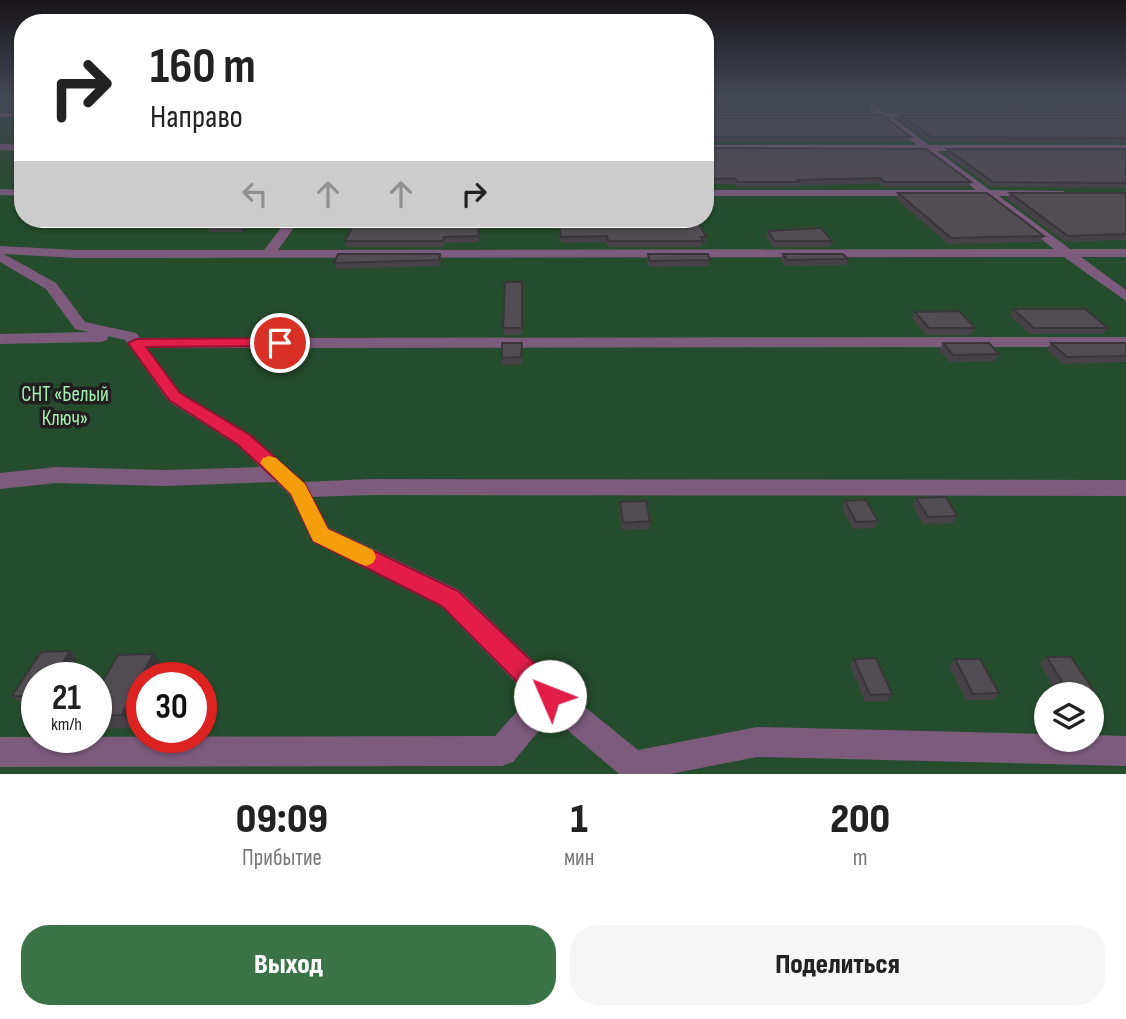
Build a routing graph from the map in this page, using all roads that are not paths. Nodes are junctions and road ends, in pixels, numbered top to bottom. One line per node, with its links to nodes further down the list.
1 (908, 133): 3 (street)
2 (714, 148): 3 (street)
3 (929, 148): 4 (street); 6 (street)
4 (1126, 148)
5 (714, 193): 6 (street)
6 (989, 193): 7 (street); 10 (street)
7 (1071, 193)
8 (287, 228): 12 (street)
9 (0, 250): 12 (street)
10 (1070, 253): 11 (street); 12 (street); 14 (street)
11 (1126, 253)
12 (268, 254)
13 (0, 257): 16 (street)
14 (1126, 297)
15 (0, 339): 16 (street)
16 (133, 340): 17 (street); 19 (street)
17 (1126, 342)
18 (0, 481): 19 (street)
19 (290, 482): 20 (street); 21 (street)
20 (1126, 488)
21 (550, 696): 23 (street); 24 (street)
22 (1126, 751): 24 (street)
23 (0, 752)
24 (638, 770)

